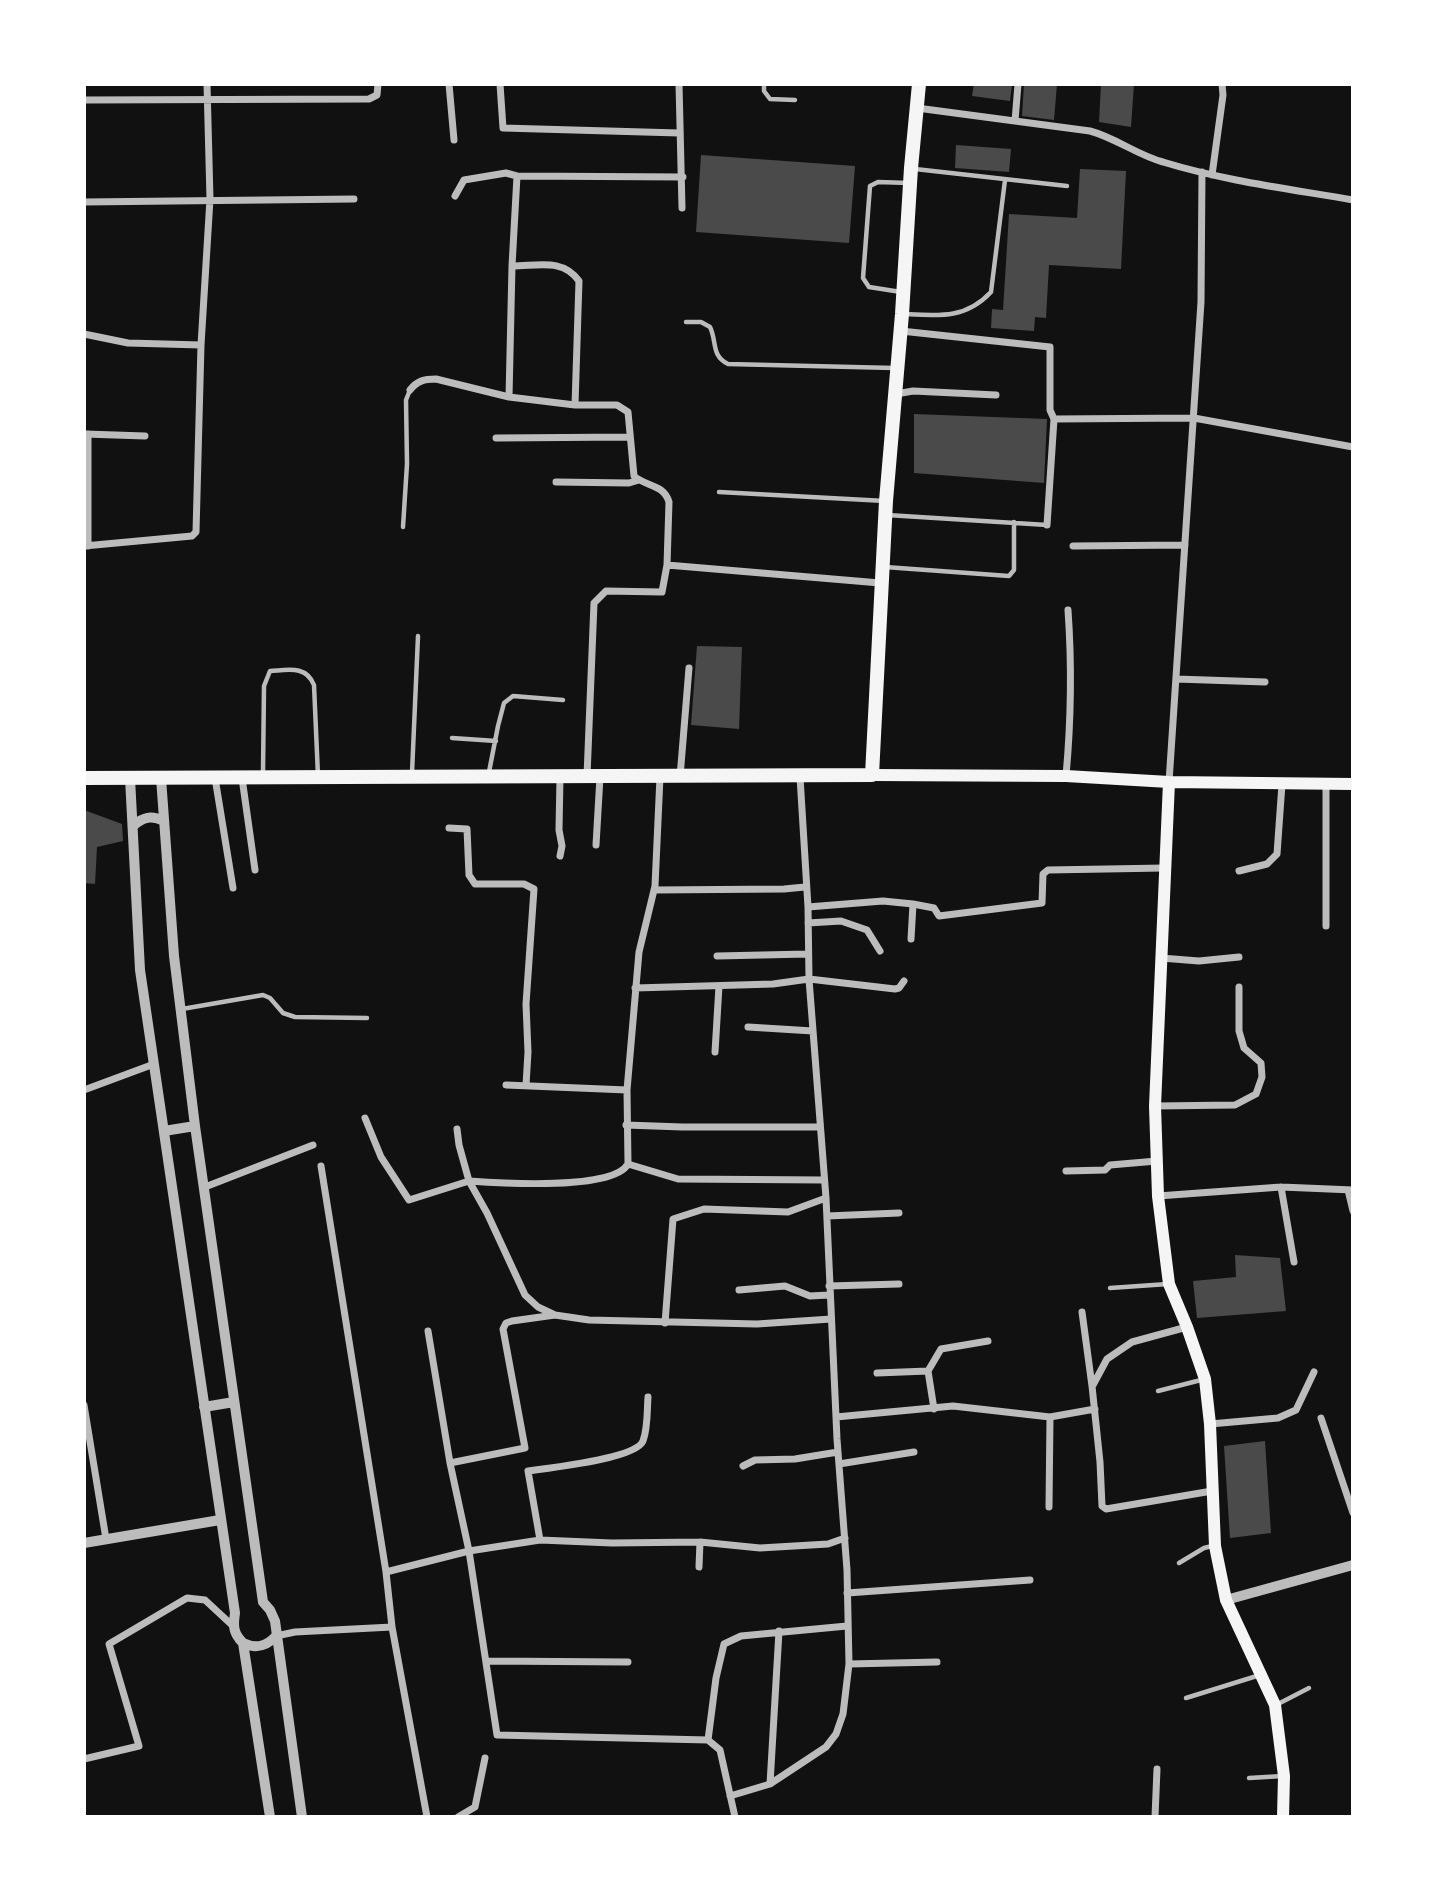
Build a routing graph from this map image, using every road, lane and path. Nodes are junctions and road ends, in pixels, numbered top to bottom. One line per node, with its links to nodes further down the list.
1 (207, 84): 11 (street)
2 (378, 84): 11 (street)
3 (449, 84): 16 (street)
4 (500, 84): 15 (street)
5 (679, 84): 15 (street)
6 (764, 84): 12 (lane)
7 (919, 84): 13 (main road)
8 (1018, 84): 14 (street)
9 (1222, 84): 18 (street)
10 (84, 100): 11 (street)
11 (206, 100): 25 (street)
12 (795, 100)
13 (917, 108): 14 (street); 20 (main road)
14 (1015, 121): 17 (street)
15 (679, 132): 21 (street)
16 (454, 140)
17 (1202, 172): 18 (street); 43 (street)
18 (1212, 175): 27 (street)
19 (517, 176): 21 (street); 24 (street); 30 (street)
20 (910, 176): 22 (lane); 31 (main road); 31 (lane)
21 (683, 177): 29 (street)
22 (1005, 180): 23 (lane); 32 (lane)
23 (1067, 186)
24 (455, 196)
25 (210, 199): 26 (street); 28 (street); 36 (street)
26 (354, 199)
27 (1353, 200)
28 (84, 202)
29 (682, 208)
30 (512, 266): 41 (street); 42 (street)
31 (902, 292): 32 (main road)
32 (902, 314): 34 (main road)
33 (686, 322): 37 (lane)
34 (901, 331): 37 (main road); 44 (street)
35 (84, 334): 36 (street)
36 (201, 345): 58 (street)
37 (898, 368): 39 (main road)
38 (410, 390): 41 (street); 56 (lane)
39 (896, 394): 40 (street); 53 (main road)
40 (996, 395)
41 (509, 397): 42 (street)
42 (575, 405): 47 (street)
43 (1194, 418): 44 (street); 49 (street); 57 (street)
44 (1054, 419): 55 (street)
45 (86, 434): 46 (street); 58 (street)
46 (145, 436)
47 (630, 437): 48 (street); 50 (street)
48 (496, 438)
49 (1353, 447)
50 (639, 480): 51 (street); 60 (street)
51 (556, 482)
52 (719, 492): 53 (lane)
53 (885, 508): 54 (lane); 61 (main road)
54 (1014, 522): 55 (lane); 61 (lane)
55 (1047, 525)
56 (403, 527)
57 (1185, 545): 59 (street); 66 (street)
58 (86, 546)
59 (1073, 546)
60 (667, 565): 62 (street); 73 (street)
61 (882, 567): 62 (main road)
62 (880, 583): 71 (main road)
63 (1068, 610): 72 (street)
64 (418, 636): 84 (lane)
65 (689, 668): 75 (street)
66 (1176, 679): 67 (street); 87 (street)
67 (1265, 682)
68 (563, 700): 70 (lane)
69 (452, 738): 70 (lane)
70 (496, 741): 85 (lane)
71 (872, 775): 72 (main road); 76 (main road)
72 (1066, 776): 87 (main road)
73 (594, 777): 74 (main road); 86 (main road); 94 (street)
74 (660, 777): 75 (main road); 101 (street)
75 (680, 777): 76 (main road)
76 (800, 777): 99 (street)
77 (84, 778): 78 (main road)
78 (130, 778): 79 (main road); 92 (street)
79 (161, 778): 80 (main road); 91 (street)
80 (215, 778): 81 (main road); 100 (street)
81 (242, 778): 82 (main road); 97 (street)
82 (262, 778): 83 (main road); 83 (lane)
83 (318, 778): 84 (main road)
84 (412, 778): 85 (main road)
85 (489, 778): 86 (main road)
86 (560, 778): 95 (street)
87 (1169, 782): 88 (main road); 96 (main road)
88 (1282, 784): 89 (main road); 98 (street)
89 (1326, 784): 90 (main road); 105 (street)
90 (1353, 784)
91 (164, 821): 92 (street); 117 (street)
92 (133, 826): 122 (street)
93 (449, 828): 124 (street)
94 (596, 845)
95 (559, 856)
96 (1164, 868): 102 (street); 111 (main road)
97 (255, 870)
98 (1239, 872)
99 (805, 887): 101 (street); 103 (street)
100 (233, 888)
101 (654, 890): 116 (street)
102 (913, 904): 103 (street); 106 (street)
103 (808, 907): 104 (street)
104 (808, 923): 107 (street); 108 (street)
105 (1326, 926)
106 (911, 939)
107 (880, 951)
108 (807, 954): 109 (street); 112 (street)
109 (717, 956)
110 (1239, 957): 111 (street)
111 (1161, 958): 127 (main road)
112 (809, 979): 113 (street); 114 (street); 120 (street)
113 (904, 981)
114 (719, 986): 116 (street); 121 (street)
115 (1239, 987): 127 (street)
116 (635, 988): 126 (street)
117 (182, 1009): 118 (lane); 130 (street)
118 (367, 1018)
119 (748, 1027): 120 (street)
120 (813, 1031): 131 (street)
121 (715, 1052)
122 (154, 1064): 125 (street); 133 (street)
123 (506, 1085): 124 (street)
124 (526, 1085): 126 (street)
125 (84, 1090)
126 (627, 1090): 129 (street)
127 (1155, 1106): 135 (main road)
128 (365, 1118): 140 (street)
129 (626, 1125): 131 (street); 136 (street)
130 (195, 1126): 133 (street); 141 (street)
131 (820, 1127): 139 (street)
132 (457, 1129): 140 (street)
133 (164, 1131): 172 (street)
134 (313, 1145): 141 (street)
135 (1157, 1161): 138 (street); 144 (main road)
136 (628, 1164): 139 (street); 140 (street)
137 (321, 1166): 198 (street)
138 (1066, 1171)
139 (824, 1180): 145 (street)
140 (469, 1181): 157 (street)
141 (205, 1187): 170 (street)
142 (1281, 1187): 143 (street); 144 (street); 149 (street)
143 (1350, 1190): 146 (street)
144 (1158, 1196): 151 (main road)
145 (826, 1198): 148 (street); 159 (street)
146 (1353, 1211)
147 (899, 1213): 148 (street)
148 (827, 1216): 152 (street)
149 (1294, 1262)
150 (899, 1284): 152 (street)
151 (1169, 1284): 153 (lane); 160 (main road)
152 (829, 1286): 155 (street)
153 (1110, 1288)
154 (739, 1290): 155 (street)
155 (830, 1295): 158 (street)
156 (1082, 1312): 167 (street)
157 (555, 1315): 159 (street); 181 (street)
158 (831, 1319): 159 (street); 175 (street)
159 (666, 1323)
160 (1187, 1327): 166 (main road); 167 (street)
161 (428, 1331): 181 (street)
162 (988, 1341): 163 (street)
163 (928, 1371): 165 (street); 173 (street)
164 (1314, 1372): 178 (street)
165 (877, 1373)
166 (1205, 1379): 168 (lane); 178 (main road)
167 (1092, 1386): 174 (street)
168 (1158, 1391)
169 (648, 1397): 190 (street)
170 (234, 1402): 172 (street); 206 (street)
171 (84, 1405): 189 (street)
172 (204, 1407): 187 (street)
173 (933, 1409): 175 (street); 176 (street)
174 (1095, 1409): 176 (street); 184 (street)
175 (836, 1417): 179 (street)
176 (1050, 1417): 185 (street)
177 (1321, 1418): 186 (street)
178 (1210, 1424): 184 (main road)
179 (838, 1452): 182 (street); 183 (street)
180 (914, 1452): 182 (street)
181 (450, 1463): 194 (street)
182 (839, 1464): 188 (street)
183 (743, 1466)
184 (1212, 1492): 193 (main road)
185 (1049, 1507)
186 (1353, 1513)
187 (220, 1520): 189 (street); 202 (street)
188 (845, 1538): 191 (street); 200 (street)
189 (106, 1539): 192 (street)
190 (540, 1540): 191 (street); 194 (street)
191 (700, 1542): 197 (street)
192 (84, 1543)
193 (1215, 1546): 195 (lane); 201 (main road)
194 (469, 1551): 198 (street); 208 (street)
195 (1179, 1563)
196 (1353, 1565): 201 (street)
197 (699, 1567)
198 (386, 1572): 204 (street)
199 (1030, 1580): 200 (street)
200 (847, 1593): 203 (street)
201 (1227, 1603): 212 (main road)
202 (233, 1626): 207 (street); 218 (street)
203 (847, 1626): 205 (street); 211 (street)
204 (392, 1627): 206 (street); 227 (street)
205 (779, 1631): 216 (street); 222 (street)
206 (276, 1636): 207 (street); 226 (street)
207 (243, 1643): 225 (street)
208 (487, 1661): 209 (street); 216 (street)
209 (628, 1662)
210 (937, 1662): 211 (street)
211 (849, 1664): 222 (street)
212 (1261, 1675): 214 (lane); 215 (main road)
213 (1309, 1688): 215 (lane)
214 (1186, 1698)
215 (1275, 1705): 220 (main road)
216 (708, 1740): 223 (street)
217 (485, 1758): 228 (street)
218 (84, 1759)
219 (1157, 1769): 229 (street)
220 (1284, 1776): 221 (lane); 230 (main road)
221 (1248, 1778)
222 (770, 1784): 223 (street)
223 (731, 1798): 224 (street)
224 (735, 1816)
225 (270, 1817)
226 (302, 1817)
227 (427, 1817)
228 (458, 1817)
229 (1155, 1817)
230 (1283, 1817)

